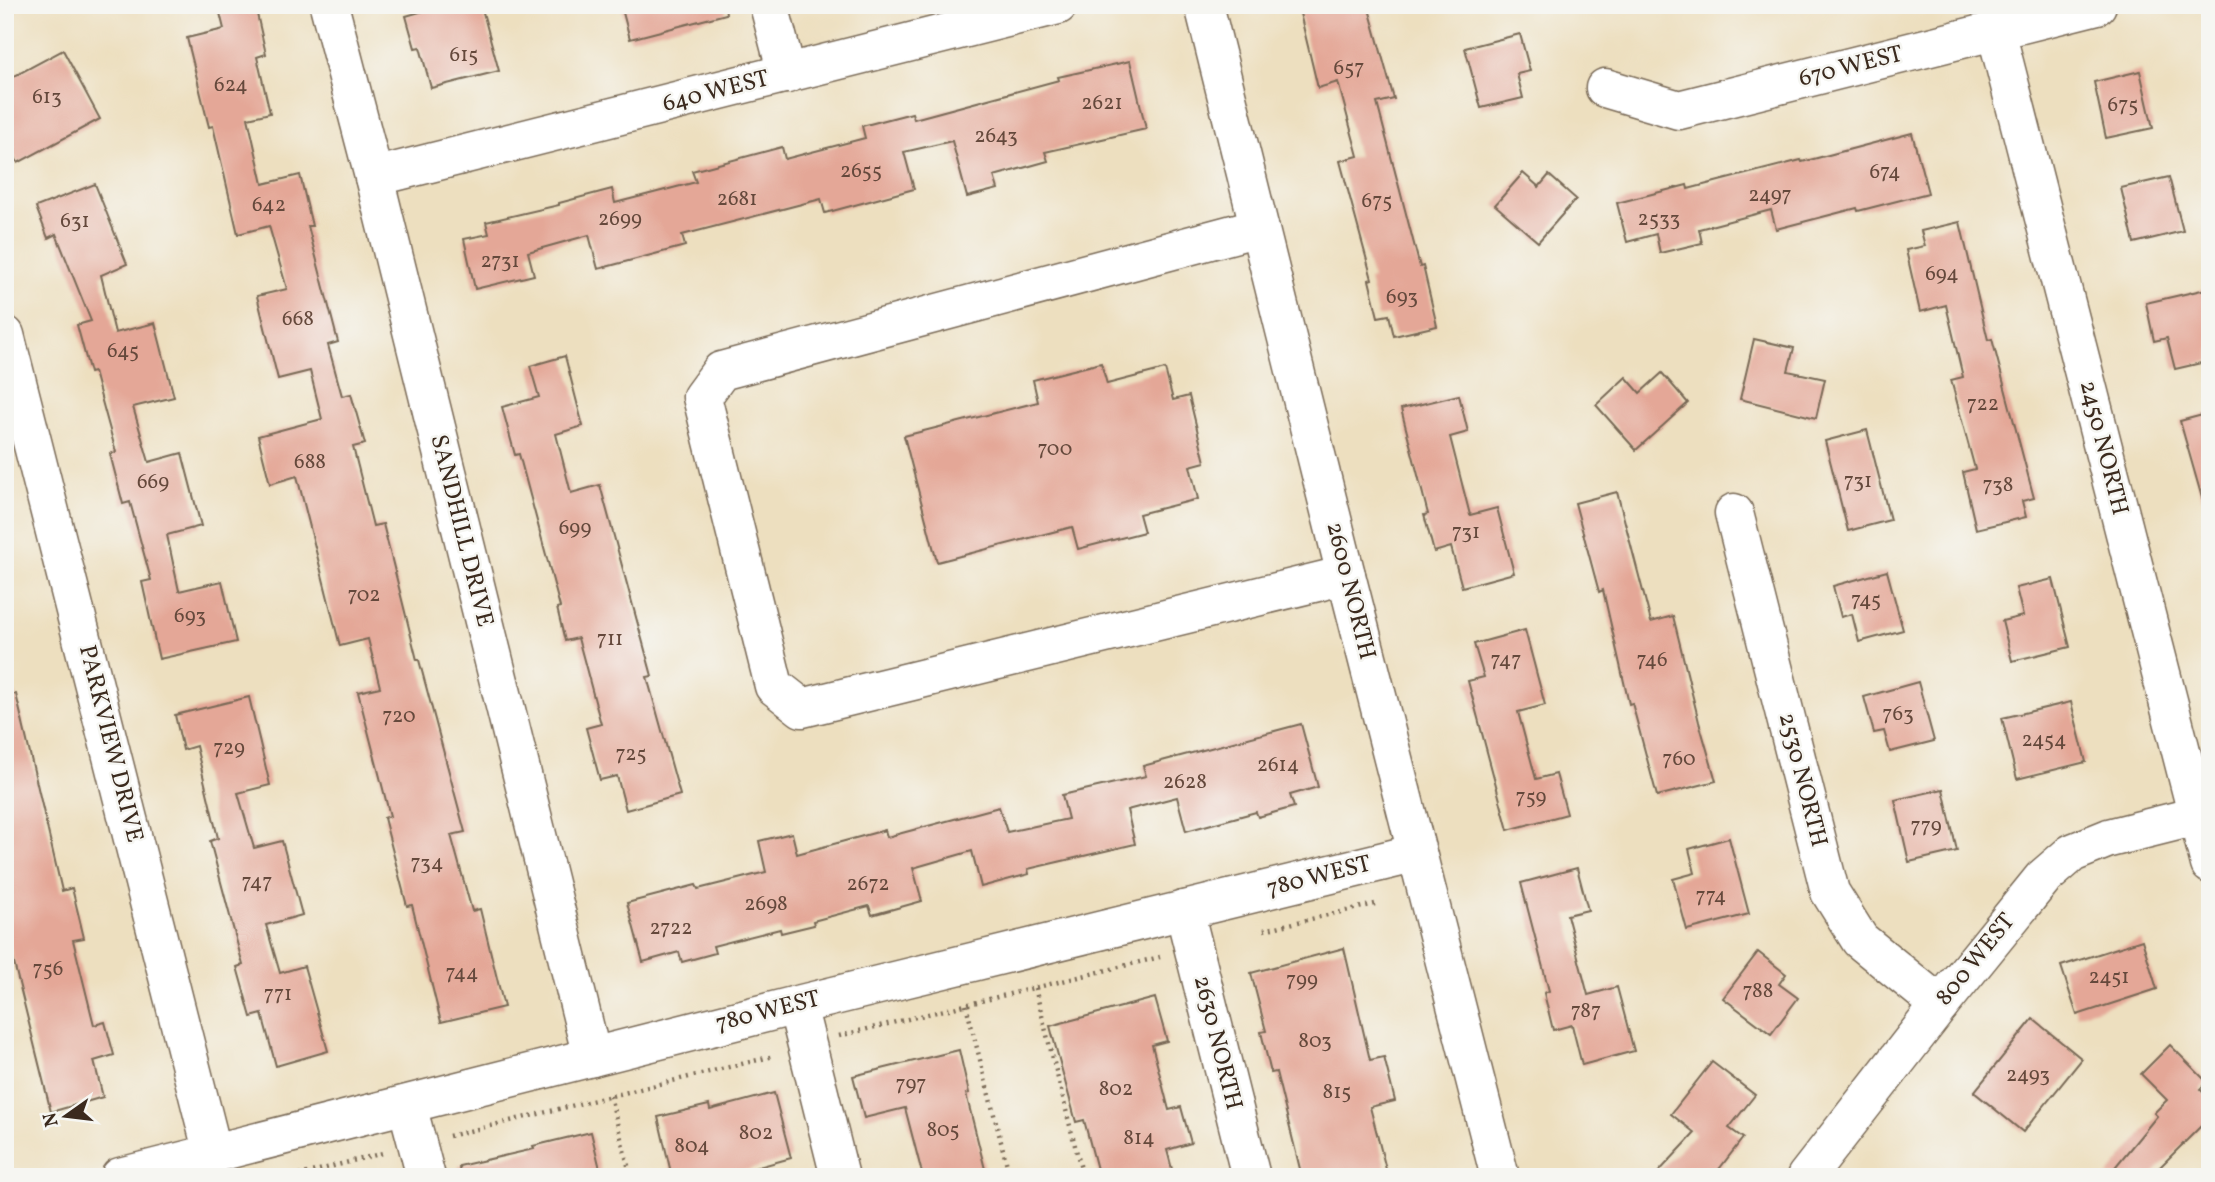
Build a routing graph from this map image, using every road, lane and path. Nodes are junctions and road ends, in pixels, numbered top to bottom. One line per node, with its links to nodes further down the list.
1 (329, 5): 9 (street, SANDHILL DRIVE)
2 (769, 5): 7 (street)
3 (1058, 5): 7 (street, 640 WEST)
4 (1204, 5): 10 (street, 2600 NORTH)
5 (2097, 5): 6 (street, 670 WEST)
6 (1996, 31): 8 (street, 670 WEST); 14 (street, 2450 NORTH)
7 (787, 74): 9 (street, 640 WEST)
8 (1605, 88)
9 (374, 177): 27 (street, SANDHILL DRIVE)
10 (1259, 227): 13 (street, 2600 NORTH); 13 (street)
11 (5, 335): 32 (street, PARKVIEW DRIVE)
12 (1734, 513): 24 (street, 2530 NORTH)
13 (1346, 575): 15 (street, 2600 NORTH)
14 (2197, 816): 16 (street, 2450 NORTH); 24 (street, 800 WEST)
15 (1417, 853): 18 (street, 780 WEST); 41 (street, 2600 NORTH)
16 (2210, 864)
17 (1375, 904): 19 (path)
18 (1184, 909): 22 (street, 780 WEST); 40 (street, 2630 NORTH)
19 (1254, 933)
20 (1163, 957): 21 (path)
21 (1035, 988): 23 (path); 39 (path)
22 (797, 1005): 27 (street, 780 WEST); 37 (street)
23 (966, 1005): 25 (path); 38 (path)
24 (1940, 1005): 42 (street, 800 WEST)
25 (841, 1036)
26 (772, 1056): 28 (path)
27 (592, 1057): 29 (street, 780 WEST)
28 (610, 1096): 30 (path); 36 (path)
29 (407, 1105): 32 (street, 780 WEST); 35 (street)
30 (452, 1135)
31 (384, 1153): 34 (path)
32 (213, 1154): 33 (street, 780 WEST)
33 (121, 1177)
34 (292, 1177)
35 (426, 1177)
36 (631, 1177)
37 (840, 1177)
38 (1010, 1177)
39 (1083, 1177)
40 (1251, 1177)
41 (1500, 1177)
42 (1806, 1177)

